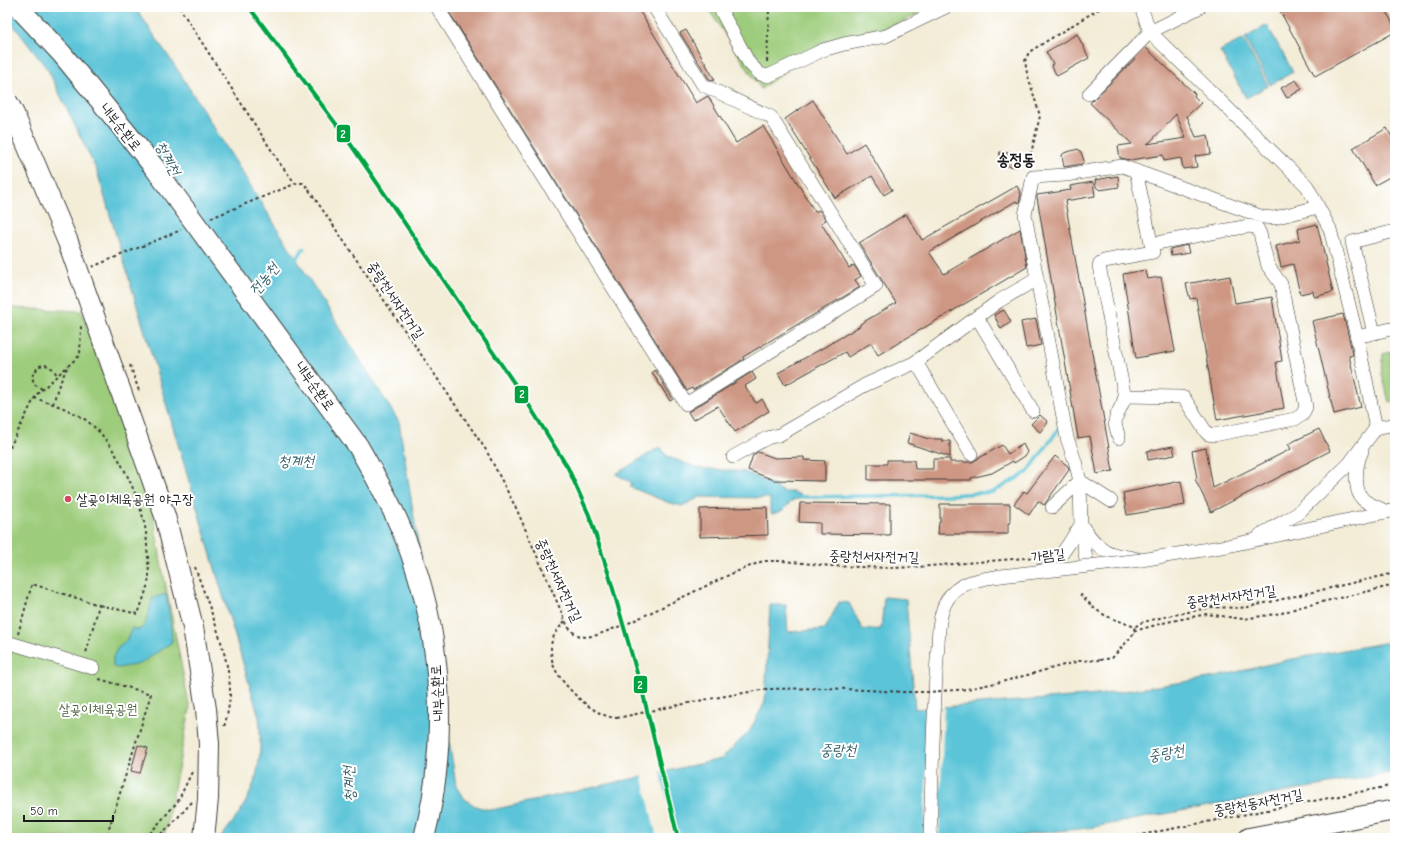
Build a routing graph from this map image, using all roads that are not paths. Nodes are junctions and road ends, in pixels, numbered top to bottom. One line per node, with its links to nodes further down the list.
1 (18, 7): 42 (highway, 내부순환로, bridge)
2 (437, 7): 3 (street)
3 (654, 7)
4 (719, 7): 5 (street)
5 (946, 7)
6 (1141, 7): 8 (street)
7 (1200, 7): 8 (street)
8 (1150, 32): 9 (street); 12 (street)
9 (1089, 94)
10 (7, 101): 41 (highway, bridge)
11 (1136, 171): 12 (street); 14 (street); 15 (street)
12 (1318, 207): 19 (street)
13 (1395, 231): 18 (street)
14 (1151, 244): 21 (street); 21 (street)
15 (1037, 279): 16 (street); 29 (street)
16 (977, 317): 20 (street); 22 (street)
17 (1395, 328): 18 (street)
18 (1374, 333): 19 (street)
19 (1357, 337): 24 (street)
20 (916, 362): 27 (street); 28 (street)
21 (1124, 396): 25 (street)
22 (1033, 411)
23 (1395, 424): 24 (street)
24 (1376, 428): 26 (street)
25 (1118, 438)
26 (1367, 440): 32 (street); 34 (street)
27 (971, 454)
28 (733, 458)
29 (1080, 481): 30 (street); 31 (street); 33 (street)
30 (1111, 501)
31 (1052, 507)
32 (1391, 511): 34 (street, 가람길)
33 (1081, 525): 35 (street); 36 (street); 37 (street)
34 (1250, 541): 35 (street, 가람길)
35 (1141, 560): 36 (street, 가람길, bridge)
36 (1087, 566): 37 (street, 가람길, bridge)
37 (1036, 572): 43 (street, 가람길, bridge)
38 (11, 643): 39 (street)
39 (91, 671)
40 (1395, 810): 44 (highway)
41 (204, 838)
42 (424, 838)
43 (930, 838)
44 (1249, 838)

